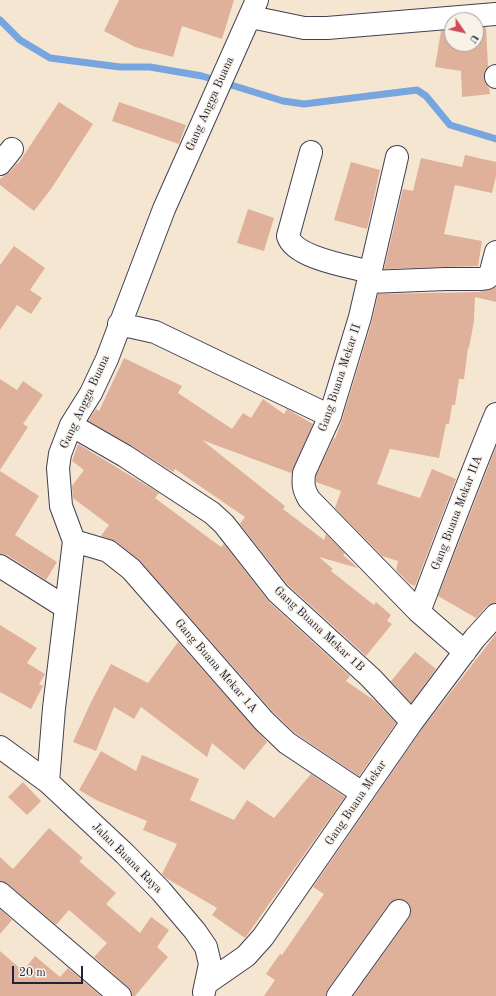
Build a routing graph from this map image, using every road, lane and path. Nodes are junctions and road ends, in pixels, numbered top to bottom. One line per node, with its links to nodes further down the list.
1 (254, 8): 2 (street); 8 (street, Gang Angga Buana)
2 (496, 14)
3 (311, 152): 7 (street)
4 (397, 157): 7 (street, Gang Buana Mekar II)
5 (496, 252): 6 (street)
6 (493, 273): 7 (street)
7 (370, 277): 10 (street, Gang Buana Mekar II)
8 (119, 324): 10 (street); 11 (street, Gang Angga Buana)
9 (496, 414): 15 (street, Gang Buana Mekar IIA)
10 (330, 416): 15 (street, Gang Buana Mekar II)
11 (71, 425): 12 (street, Gang Angga Buana); 18 (street, Gang Buana Mekar 1B)
12 (74, 542): 14 (street, Gang Angga Buana); 21 (street, Gang Buana Mekar 1A)
13 (0, 566): 14 (street)
14 (65, 608): 20 (street, Gang Angga Buana)
15 (419, 612): 17 (street, Gang Buana Mekar II)
16 (496, 615): 17 (street, Gang Buana Mekar)
17 (466, 652): 18 (street, Gang Buana Mekar)
18 (412, 722): 21 (street, Gang Buana Mekar)
19 (0, 747): 20 (street, Jalan Buana Raya)
20 (48, 782): 24 (street, Jalan Buana Raya)
21 (362, 793): 24 (street, Gang Buana Mekar)
22 (0, 893): 25 (street)
23 (399, 912): 26 (street)
24 (205, 989)
25 (120, 996)
26 (338, 996)

